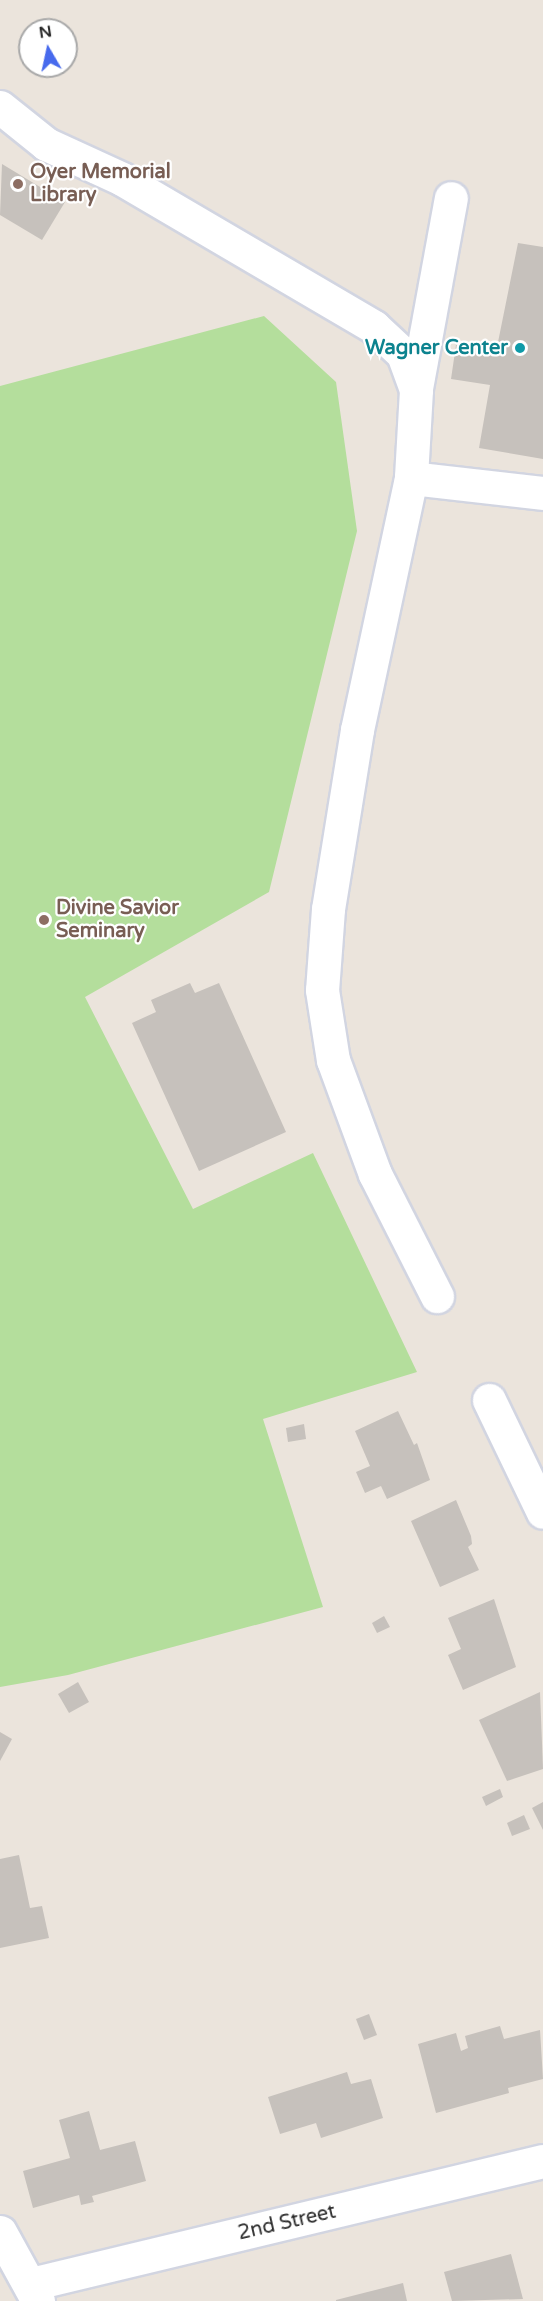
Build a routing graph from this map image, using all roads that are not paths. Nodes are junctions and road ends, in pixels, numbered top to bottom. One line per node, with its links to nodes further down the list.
1 (0, 107): 3 (street)
2 (451, 198): 3 (street)
3 (416, 390): 4 (street)
4 (411, 478): 5 (street); 6 (street)
5 (543, 493)
6 (437, 1296)
7 (489, 1400): 8 (street)
8 (543, 1512)
9 (543, 2161): 11 (street, 2nd Street)
10 (0, 2232): 11 (street)
11 (35, 2293)

